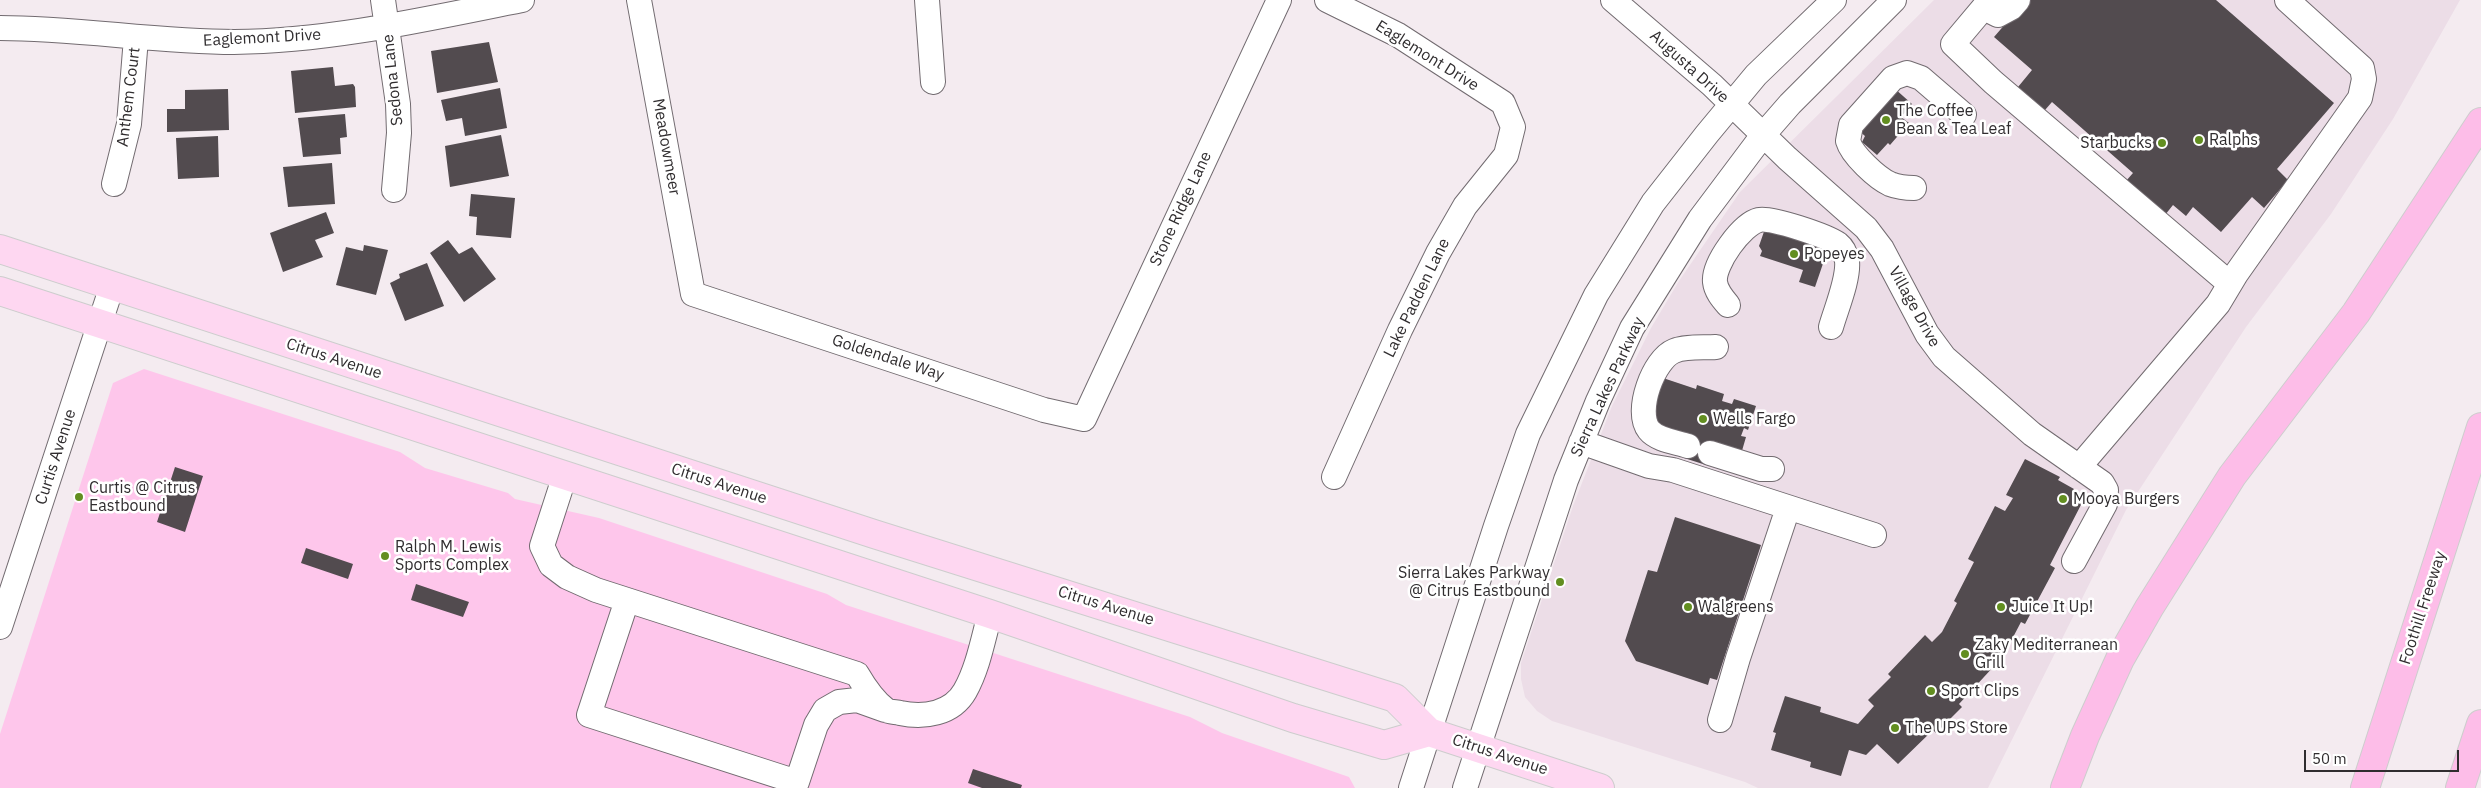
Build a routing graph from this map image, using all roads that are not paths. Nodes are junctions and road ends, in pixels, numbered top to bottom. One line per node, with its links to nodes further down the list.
1 (383, 0): 13 (street, Sedona Lane)
2 (522, 0): 13 (street, Eaglemont Drive)
3 (639, 0): 29 (street, Meadowmeer)
4 (927, 0): 16 (street)
5 (1279, 0): 34 (street, Stone Ridge Lane)
6 (1327, 0): 20 (street, Eaglemont Drive)
7 (1613, 0): 17 (street, Augusta Drive)
8 (1834, 0): 17 (street)
9 (1894, 0): 21 (street, Sierra Lakes Parkway)
10 (2018, 0): 12 (street)
11 (2287, 0): 26 (street)
12 (1987, 4): 26 (street)
13 (387, 26): 15 (street, Eaglemont Drive); 24 (street, Sedona Lane)
14 (0, 28): 15 (street, Eaglemont Drive)
15 (136, 38): 22 (street, Anthem Court)
16 (934, 82)
17 (1732, 104): 21 (street, Augusta Drive); 50 (street)
18 (1964, 115): 23 (street)
19 (2481, 122): 55 (highway)
20 (1513, 127): 40 (street, Lake Padden Lane)
21 (1763, 135): 36 (street, Sierra Lakes Parkway); 37 (street, Village Drive)
22 (114, 184)
23 (1914, 188)
24 (394, 190)
25 (0, 249): 27 (main road, Citrus Avenue)
26 (2229, 284): 37 (street)
27 (112, 286): 31 (street, Curtis Avenue); 50 (main road, Citrus Avenue)
28 (0, 290): 31 (main road)
29 (693, 294): 34 (street, Goldendale Way)
30 (1728, 305): 32 (street)
31 (100, 322): 39 (main road); 46 (street, Curtis Avenue)
32 (1831, 327)
33 (1716, 347): 38 (street)
34 (1084, 419)
35 (2481, 427): 56 (highway, Foothill Freeway)
36 (1581, 442): 41 (street); 51 (street, Sierra Lakes Parkway)
37 (2079, 467): 43 (street, Village Drive)
38 (1772, 468)
39 (565, 475): 44 (street); 45 (main road)
40 (1334, 477)
41 (1788, 508): 42 (street); 48 (street)
42 (1874, 535)
43 (2074, 561)
44 (627, 600): 47 (street); 47 (street)
45 (990, 614): 47 (street); 50 (main road)
46 (0, 627)
47 (886, 711)
48 (1720, 720)
49 (2481, 724): 57 (highway)
50 (1429, 732): 51 (main road, Citrus Avenue); 52 (street)
51 (1478, 748): 53 (street, Sierra Lakes Parkway); 54 (main road, Citrus Avenue)
52 (1411, 788)
53 (1465, 788)
54 (1600, 788)
55 (2065, 788)
56 (2365, 788)
57 (2460, 788)

